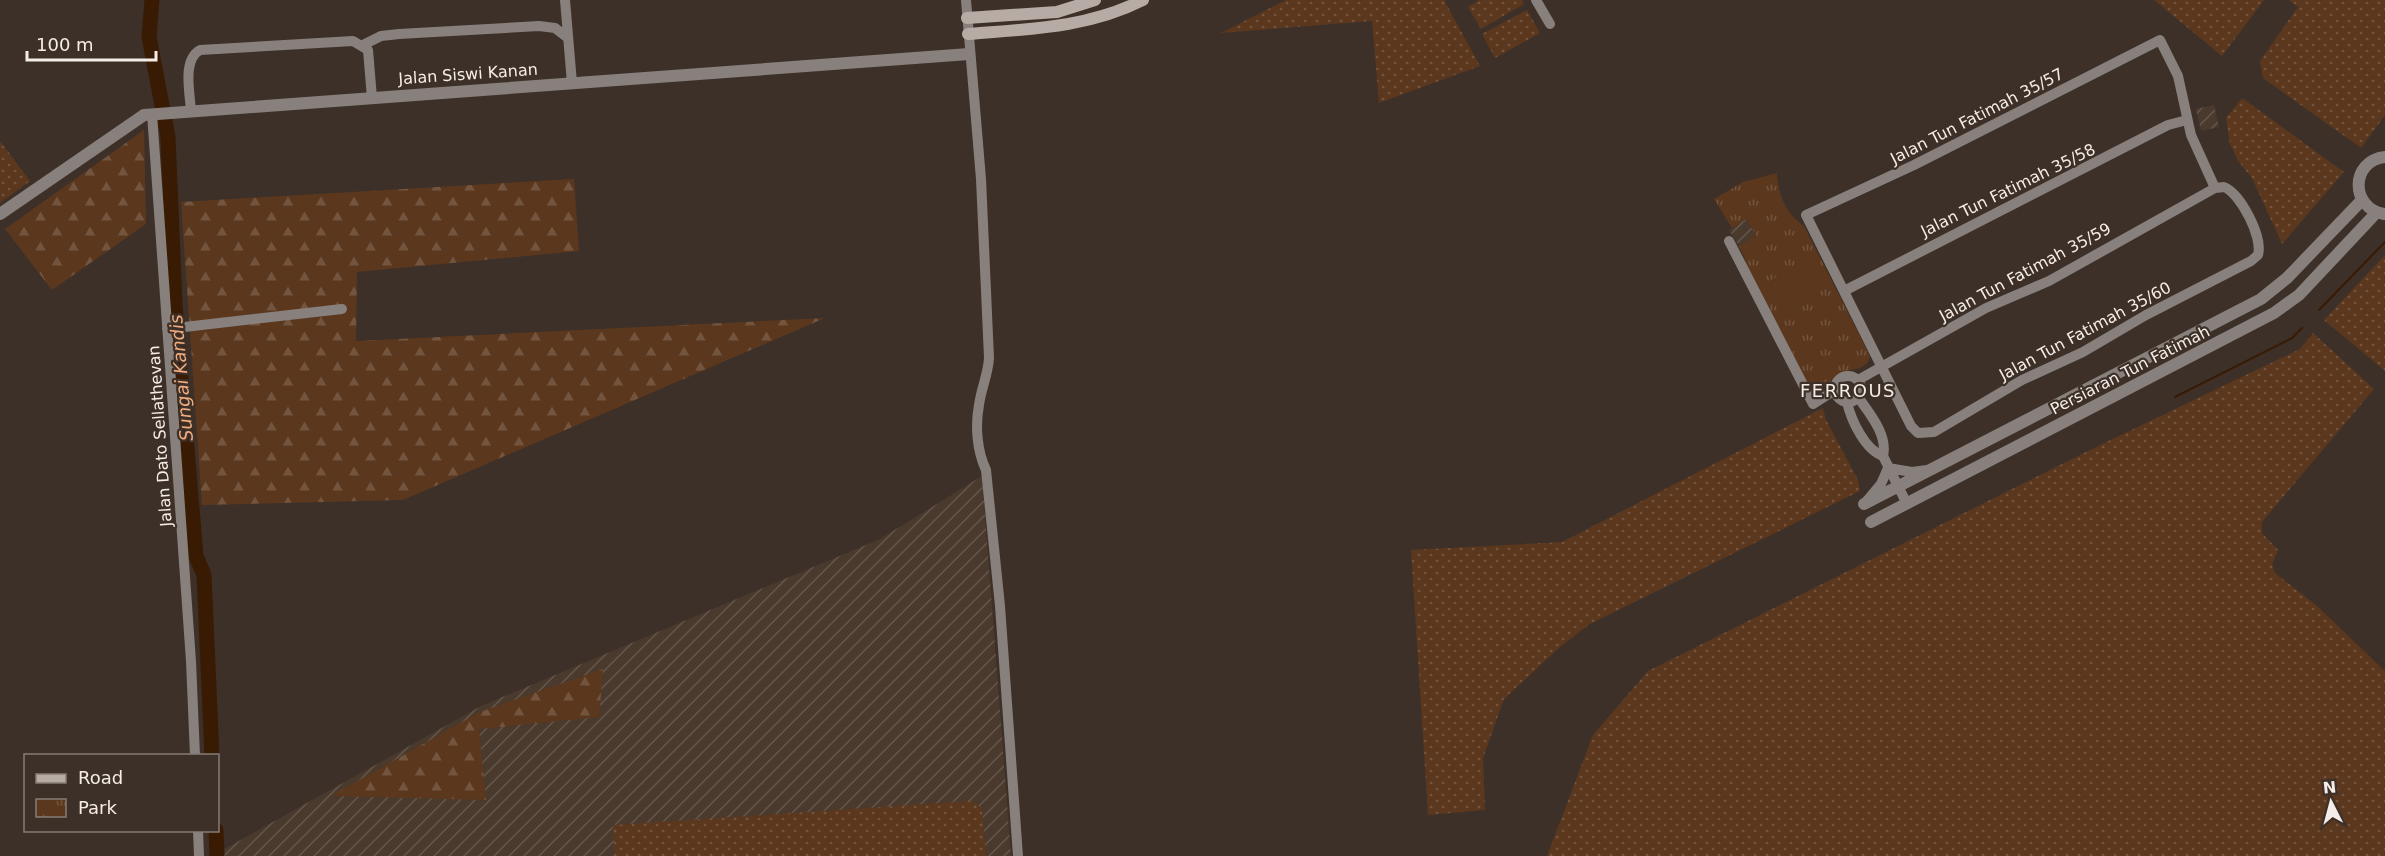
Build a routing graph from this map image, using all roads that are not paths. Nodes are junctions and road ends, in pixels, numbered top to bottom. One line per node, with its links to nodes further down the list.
1 (565, 0): 9 (street)
2 (966, 0): 6 (street)
3 (1095, 0): 6 (main road)
4 (1143, 0): 8 (main road)
5 (1536, 0): 7 (street)
6 (967, 18): 8 (street)
7 (1550, 24)
8 (968, 33): 11 (street)
9 (568, 38): 10 (street); 12 (street)
10 (363, 45): 13 (street); 14 (street)
11 (969, 54): 12 (street, Jalan Siswi Kanan); 41 (street)
12 (572, 83): 13 (street, Jalan Siswi Kanan)
13 (372, 98): 14 (street, Jalan Siswi Kanan)
14 (191, 111): 15 (street, Jalan Siswi Kanan)
15 (154, 114): 21 (street, Jalan Siswi Kanan); 25 (street, Jalan Dato Sellathevan)
16 (2187, 120): 18 (street); 23 (street, Jalan Tun Fatimah 35/58); 23 (street, Jalan Tun Fatimah 35/57)
17 (2385, 157): 19 (street)
18 (2215, 188): 26 (street, Jalan Tun Fatimah 35/59); 26 (street, Jalan Tun Fatimah 35/60)
19 (2362, 200): 20 (street); 33 (street, Persiaran Tun Fatimah)
20 (2381, 213): 36 (street, Persiaran Tun Fatimah)
21 (0, 214)
22 (1729, 241): 28 (street)
23 (1844, 291): 26 (street)
24 (342, 309): 25 (street)
25 (169, 329): 38 (street, Jalan Dato Sellathevan)
26 (1881, 366): 27 (street, Jalan Tun Fatimah 35/59)
27 (1858, 380): 28 (street); 29 (street)
28 (1835, 390): 30 (street)
29 (1858, 397): 30 (street); 31 (street)
30 (1847, 402): 31 (street)
31 (1883, 456): 32 (street)
32 (1888, 468): 33 (street); 34 (street); 35 (street)
33 (1931, 470): 34 (street, Persiaran Tun Fatimah)
34 (1898, 487): 35 (street, Persiaran Tun Fatimah); 36 (street)
35 (1864, 504)
36 (1907, 504): 37 (street, Persiaran Tun Fatimah)
37 (1871, 522)
38 (195, 754)
39 (198, 832): 40 (street)
40 (199, 856)
41 (1018, 856)

